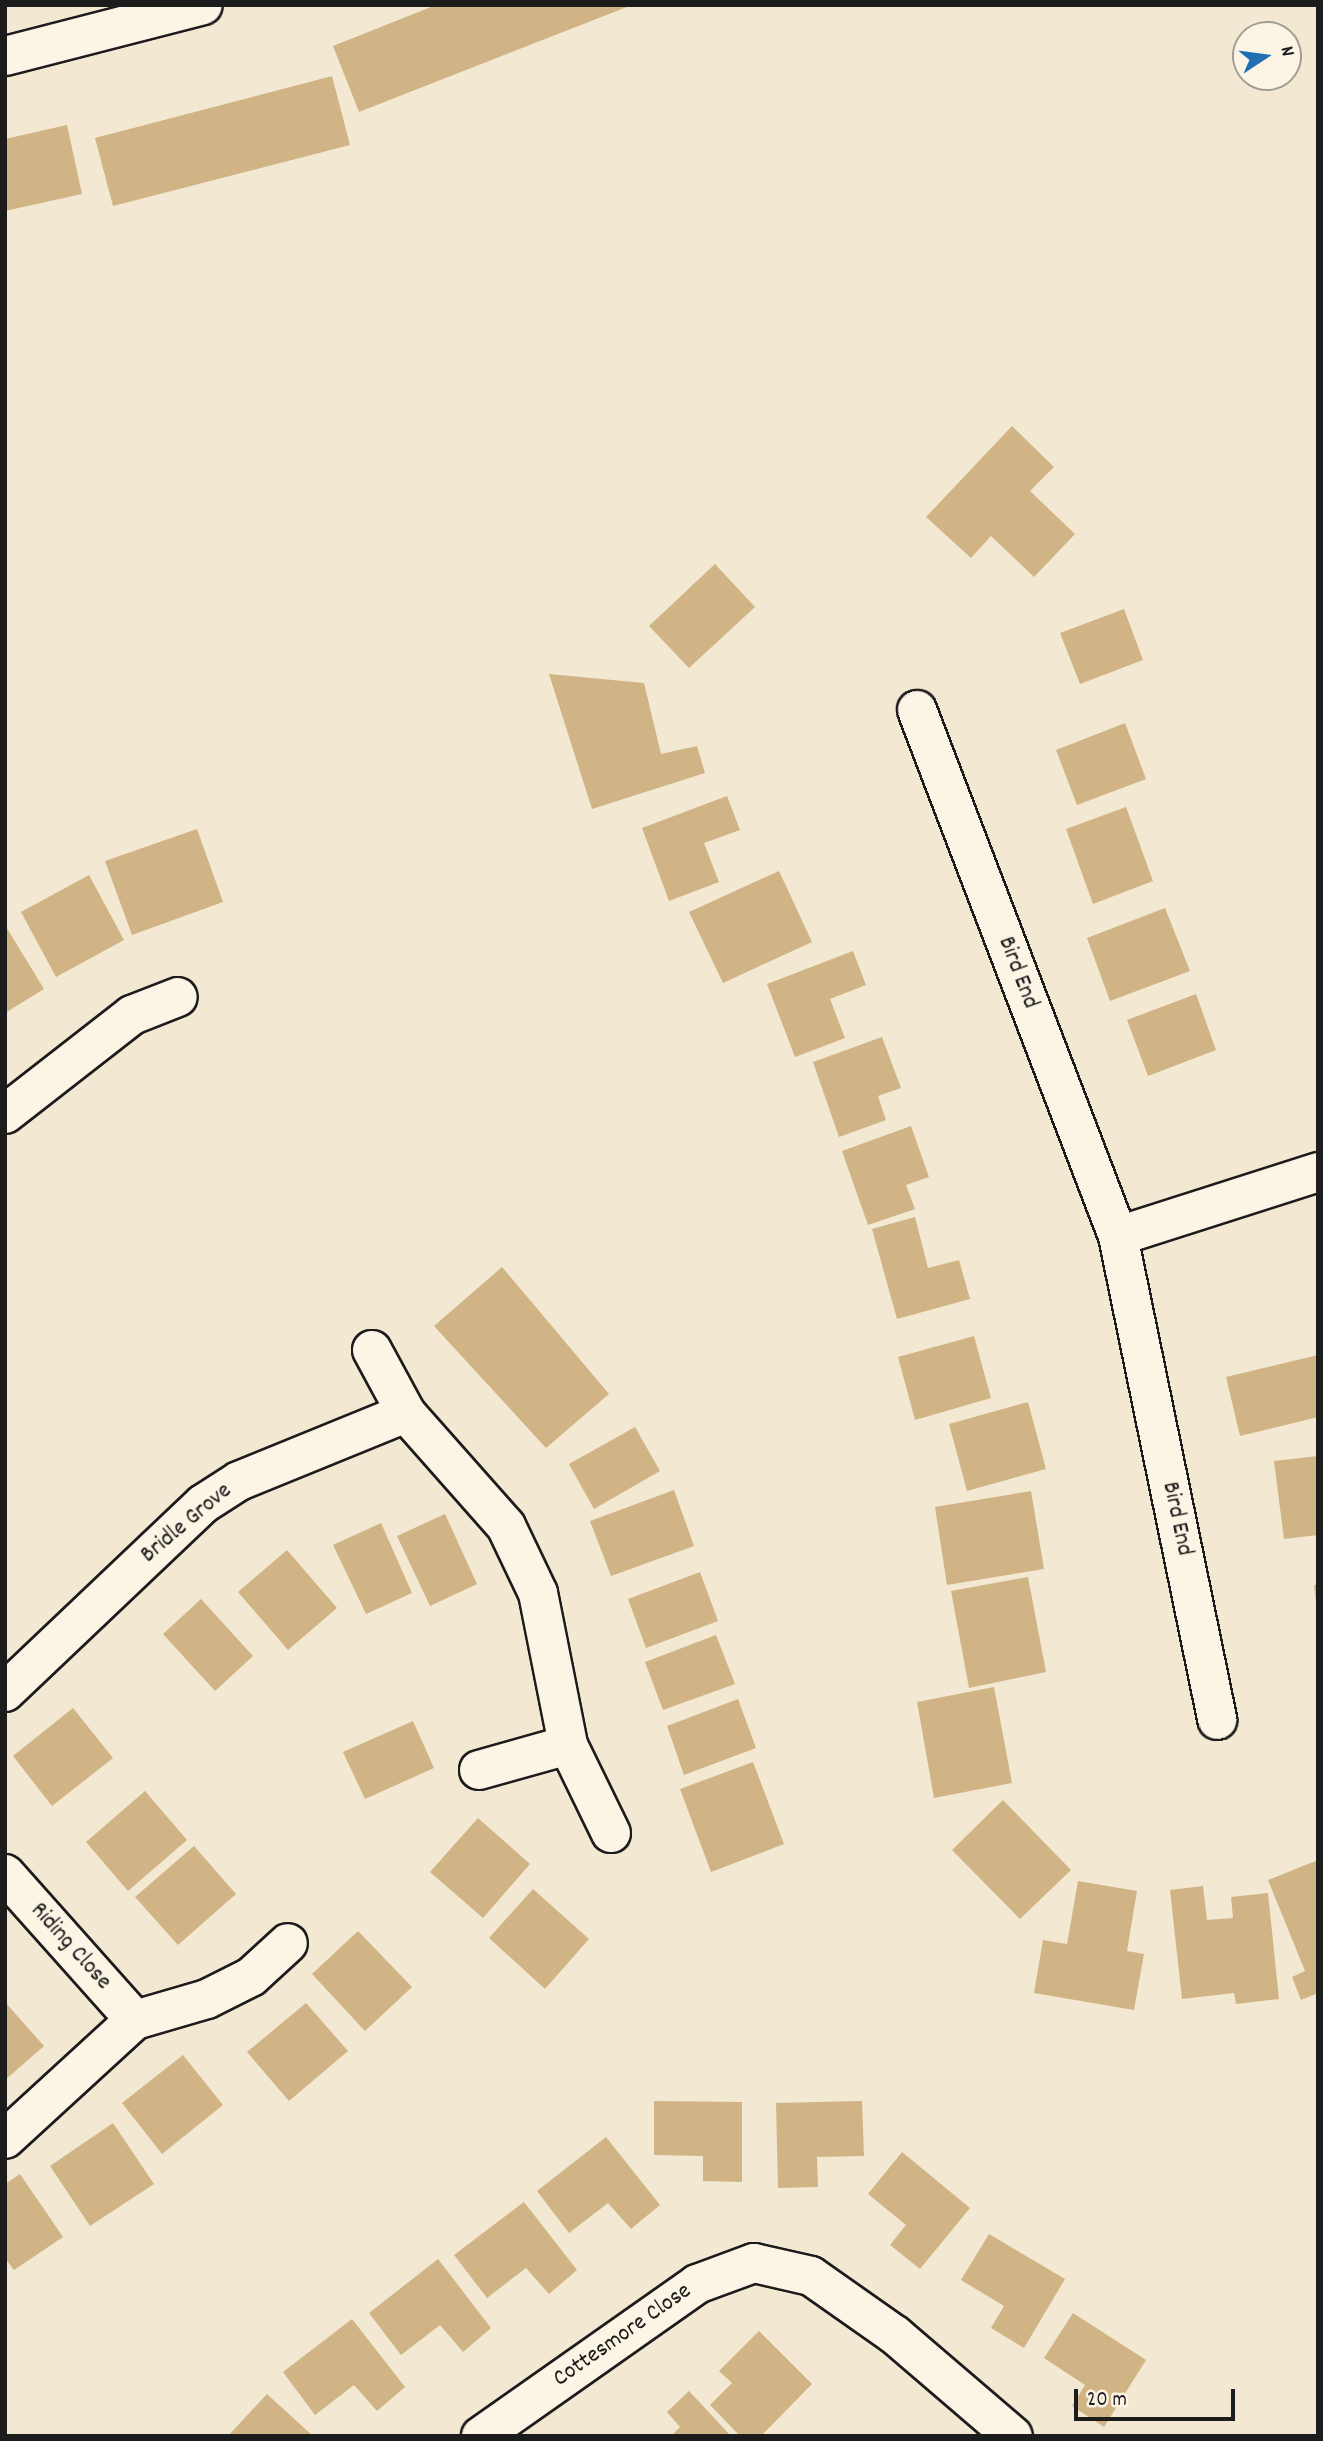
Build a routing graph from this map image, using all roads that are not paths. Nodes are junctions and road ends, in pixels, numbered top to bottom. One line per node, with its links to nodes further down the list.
1 (203, 5): 2 (street)
2 (5, 56)
3 (917, 710): 7 (street, Bird End)
4 (178, 997): 5 (street)
5 (5, 1114)
6 (1318, 1172): 7 (street)
7 (1118, 1236): 11 (street, Bird End)
8 (372, 1350): 9 (street)
9 (406, 1413): 10 (street, Bridle Grove); 12 (street)
10 (5, 1692)
11 (1217, 1720)
12 (569, 1745): 13 (street); 14 (street)
13 (479, 1770)
14 (611, 1833)
15 (5, 1874): 17 (street, Riding Close)
16 (288, 1943): 17 (street)
17 (135, 2020): 18 (street)
18 (5, 2139)
19 (481, 2436): 20 (street, Cottesmore Close)
20 (1013, 2436)

